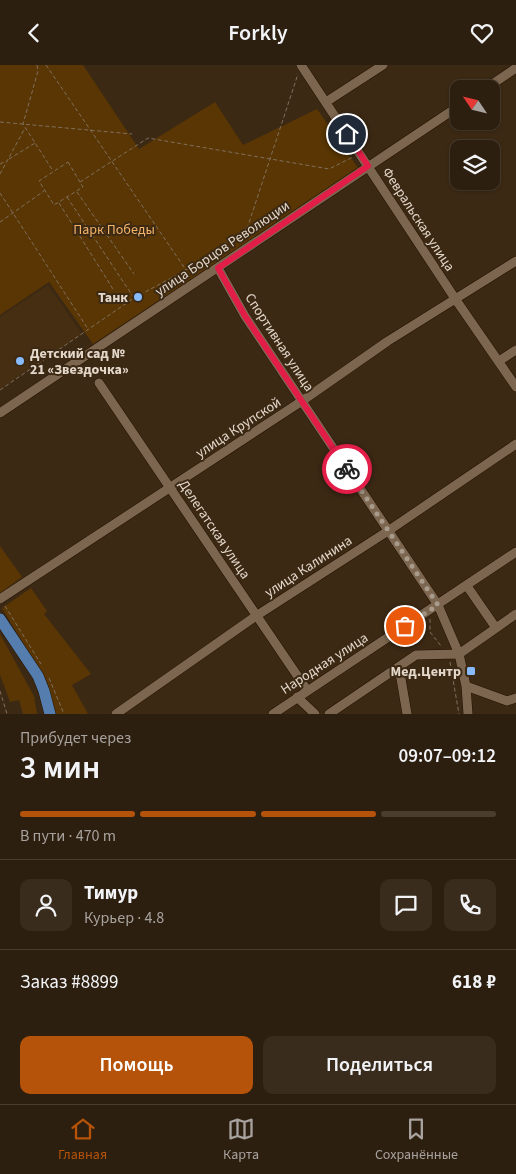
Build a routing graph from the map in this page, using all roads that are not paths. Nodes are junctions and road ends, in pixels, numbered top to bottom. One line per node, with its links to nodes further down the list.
1 (383, 65): 5 (street)
2 (300, 68): 5 (street, Февральская улица)
3 (516, 68): 4 (street)
4 (498, 80)
5 (326, 102): 7 (street, Февральская улица)
6 (450, 112): 7 (street, улица Борцов Революции)
7 (368, 166): 9 (street, улица Борцов Революции); 10 (street, Февральская улица)
8 (516, 261): 10 (street, улица Крупской)
9 (218, 268): 15 (street, Спортивная улица); 16 (street, улица Борцов Революции)
10 (456, 300): 12 (street, Февральская улица); 15 (street, улица Крупской)
11 (516, 350): 12 (street)
12 (498, 361): 14 (street, Февральская улица)
13 (99, 383): 18 (street, Делегатская улица)
14 (516, 387)
15 (302, 401): 18 (street, улица Крупской); 19 (street, Спортивная улица)
16 (0, 413)
17 (516, 444): 19 (street, улица Калинина)
18 (171, 487): 22 (street, улица Крупской); 25 (street, Делегатская улица)
19 (388, 531): 23 (street, Спортивная улица); 25 (street, улица Калинина)
20 (516, 552): 21 (street, Народная улица)
21 (467, 586): 23 (street, Народная улица); 27 (street)
22 (0, 599)
23 (438, 605): 28 (street, Спортивная улица); 31 (street, Народная улица)
24 (516, 614): 27 (street)
25 (256, 616): 31 (street, Делегатская улица); 35 (street, улица Калинина)
26 (0, 619): 34 (main road)
27 (496, 628): 28 (street)
28 (459, 654): 29 (street); 30 (street, Спортивная улица)
29 (399, 667): 38 (street); 39 (street)
30 (466, 686): 33 (street); 40 (street, Спортивная улица)
31 (307, 690): 32 (street, Народная улица)
32 (297, 697): 36 (street, Народная улица); 37 (street)
33 (516, 698)
34 (50, 714)
35 (116, 714)
36 (273, 714)
37 (315, 714)
38 (329, 714)
39 (407, 714)
40 (468, 714)

